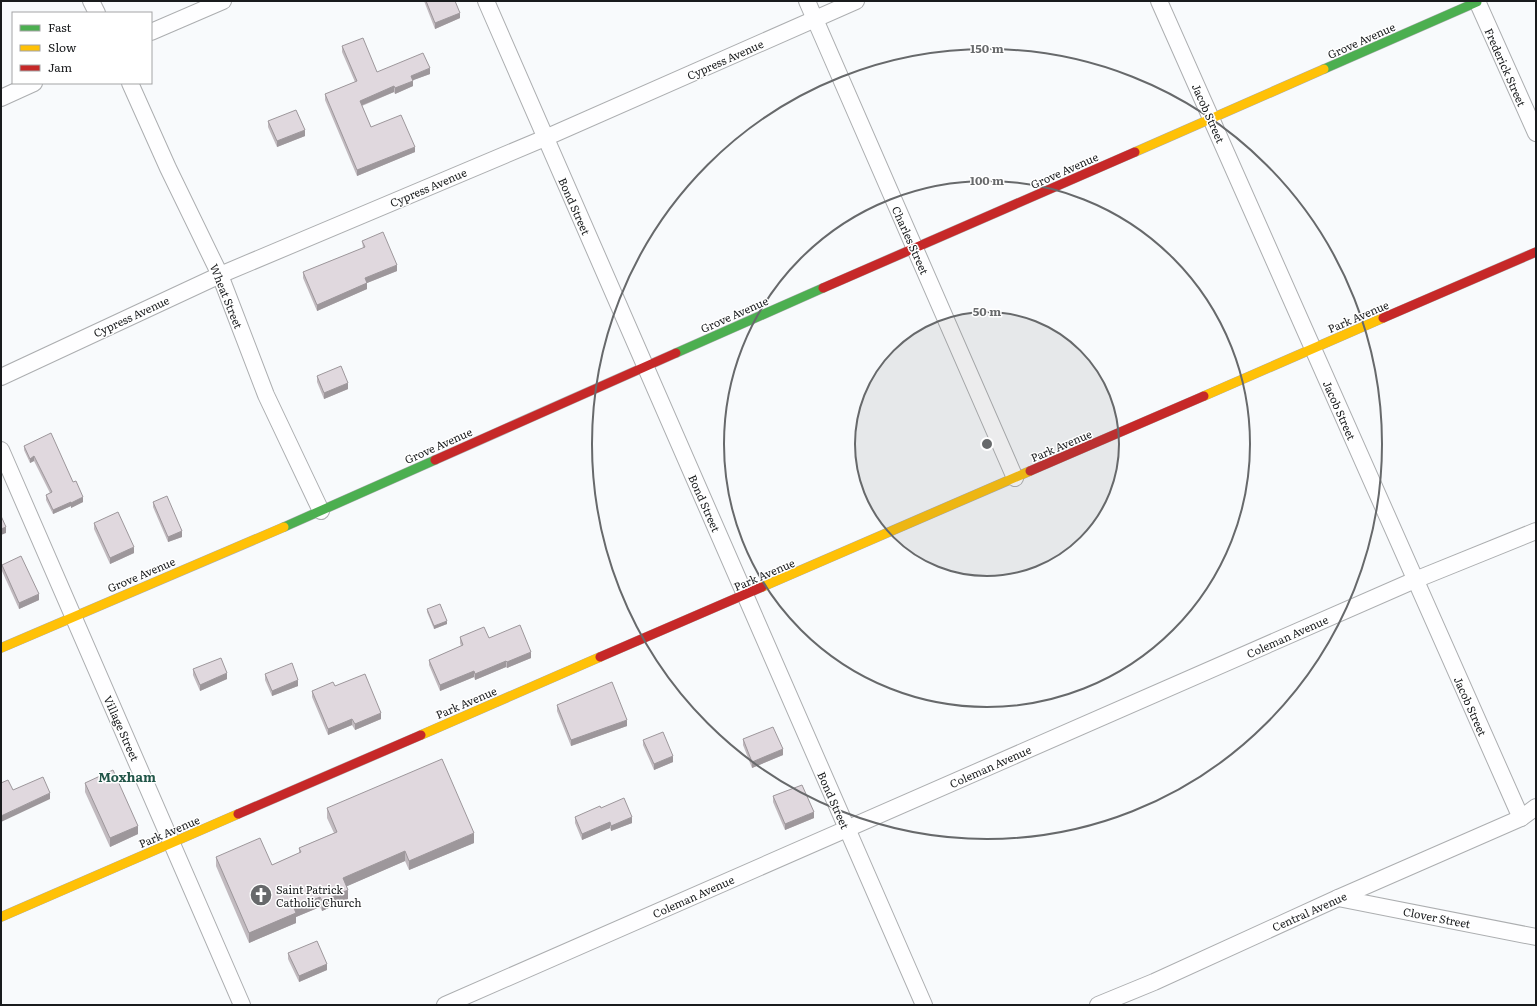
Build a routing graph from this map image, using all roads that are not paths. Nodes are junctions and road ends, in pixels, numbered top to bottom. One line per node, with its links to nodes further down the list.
1 (91, 1): 8 (street)
2 (223, 1): 10 (street)
3 (486, 1): 16 (street, Bond Street)
4 (807, 1): 9 (street, Charles Street)
5 (856, 1): 9 (street, Cypress Avenue)
6 (1159, 1): 14 (street, Jacob Street)
7 (1477, 1): 14 (street, Grove Avenue); 15 (street, Frederick Street)
8 (96, 12)
9 (815, 19): 16 (street, Cypress Avenue); 17 (street, Charles Street)
10 (152, 32)
11 (32, 84): 13 (street)
12 (130, 84): 19 (street, Wheat Street)
13 (1, 98)
14 (1211, 118): 17 (street, Grove Avenue); 20 (street, Jacob Street)
15 (1536, 132)
16 (545, 138): 19 (street, Cypress Avenue); 21 (street, Bond Street)
17 (915, 248): 21 (street, Grove Avenue); 24 (street, Charles Street)
18 (1536, 252): 20 (street, Park Avenue)
19 (220, 275): 22 (street, Cypress Avenue); 25 (street, Wheat Street)
20 (1313, 349): 24 (street, Park Avenue); 27 (street, Jacob Street)
21 (645, 366): 25 (street, Grove Avenue); 28 (street, Bond Street)
22 (1, 376)
23 (1, 450): 29 (street, Village Street)
24 (1015, 478): 28 (street, Park Avenue)
25 (321, 511): 29 (street, Grove Avenue)
26 (1536, 531): 27 (street, Coleman Avenue)
27 (1415, 580): 32 (street, Jacob Street); 33 (street, Coleman Avenue)
28 (745, 595): 33 (street, Bond Street); 34 (street, Park Avenue)
29 (73, 616): 30 (street, Grove Avenue); 34 (street, Village Street)
30 (1, 648)
31 (1536, 806): 32 (street, Central Avenue)
32 (1531, 818): 35 (street, Central Avenue)
33 (847, 829): 39 (street, Coleman Avenue); 40 (street, Bond Street)
34 (172, 843): 36 (street, Park Avenue); 38 (street, Village Street)
35 (1338, 898): 37 (street, Clover Street); 41 (street, Central Avenue)
36 (1, 917)
37 (1536, 937)
38 (242, 1005)
39 (445, 1005)
40 (924, 1005)
41 (1098, 1005)

